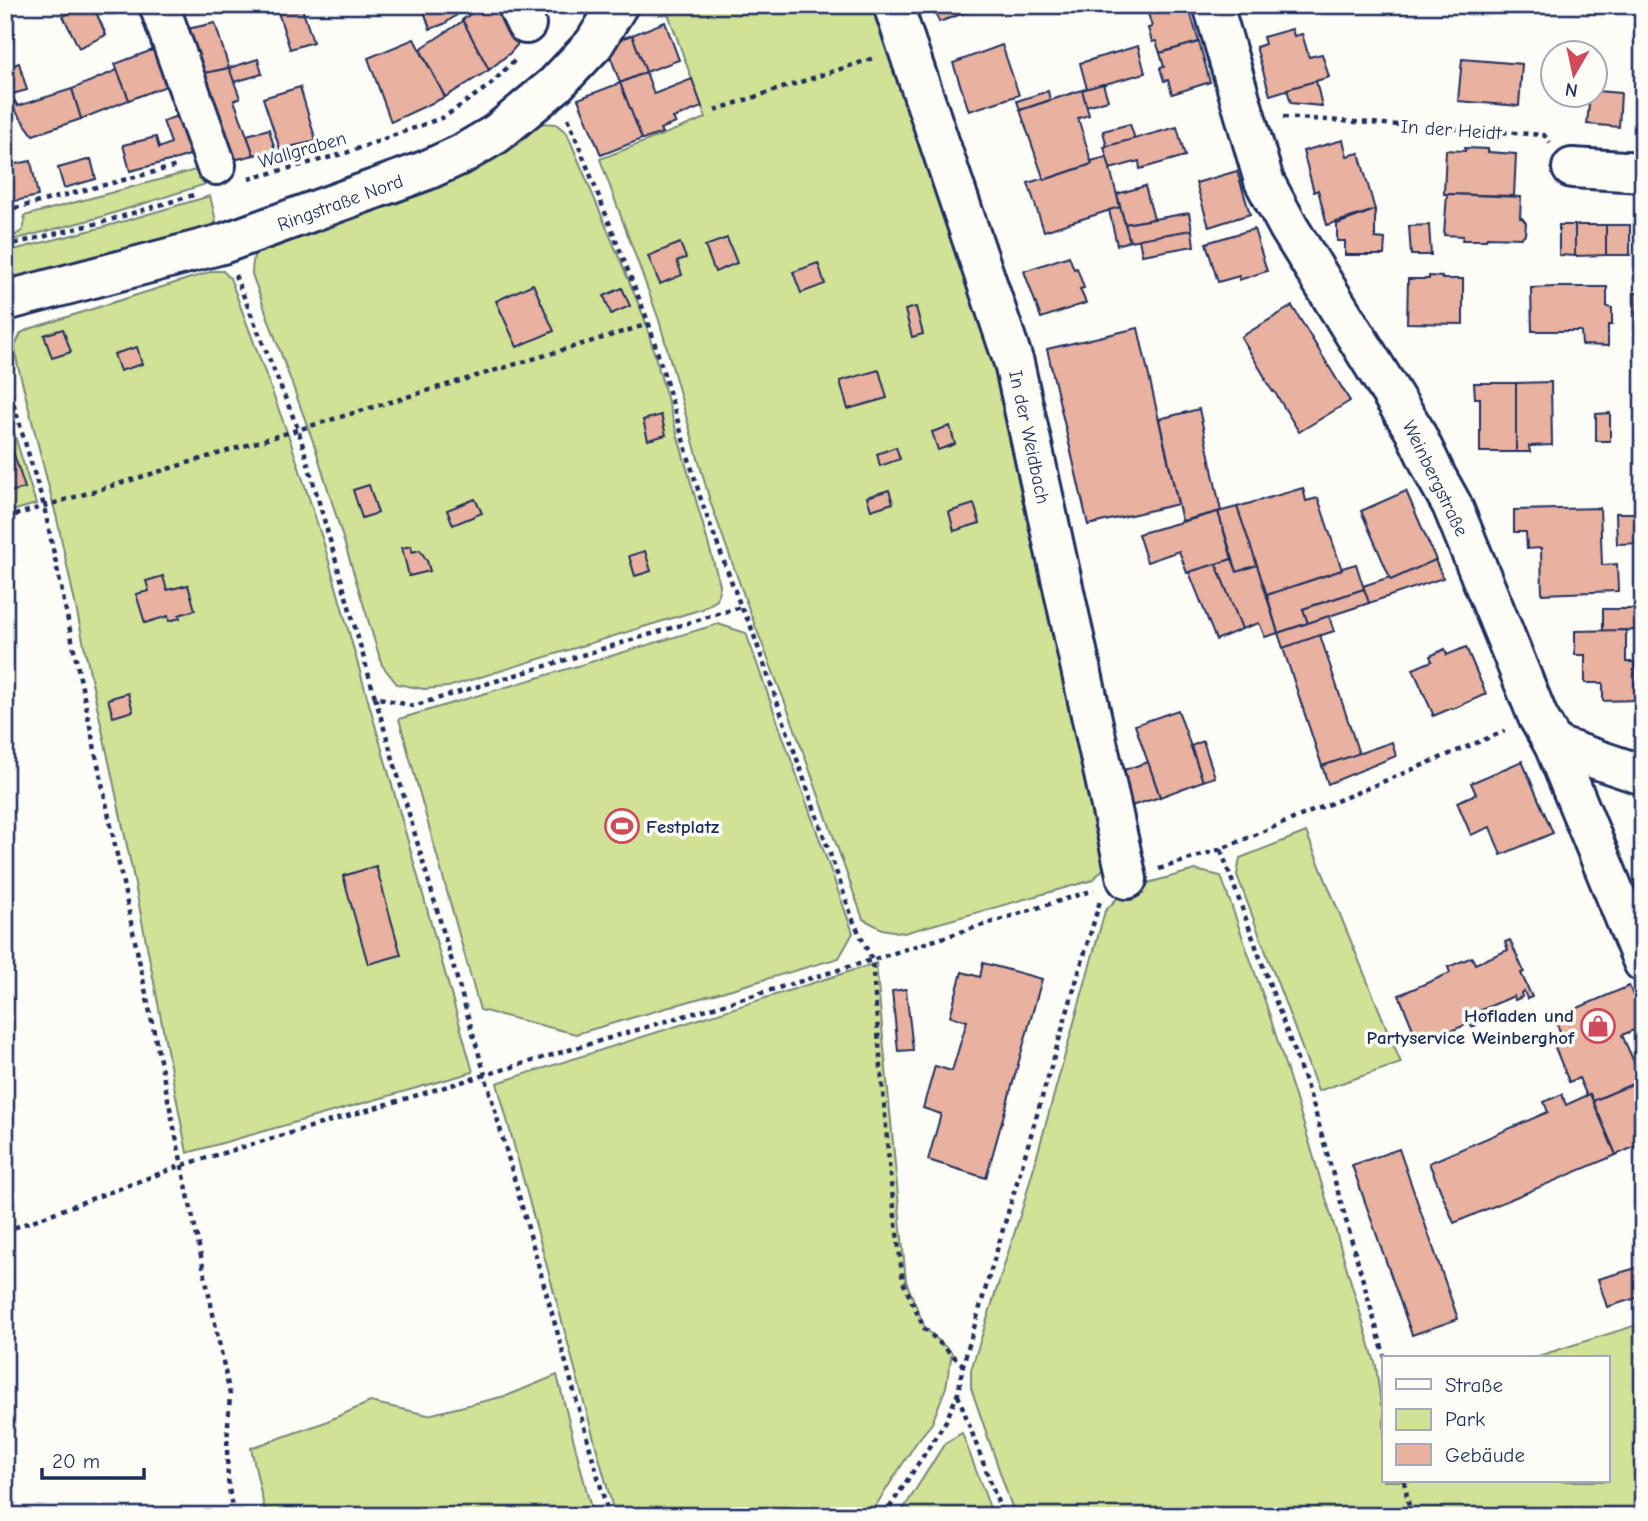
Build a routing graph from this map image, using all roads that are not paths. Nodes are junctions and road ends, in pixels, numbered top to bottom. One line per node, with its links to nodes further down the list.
1 (159, 5): 7 (street)
2 (618, 5): 8 (street, Ringstraße Nord)
3 (894, 5): 11 (street, In der Weidbach)
4 (1213, 5): 9 (street, Weinbergstraße)
5 (1572, 168): 6 (street)
6 (1643, 172)
7 (219, 174)
8 (5, 301)
9 (1546, 731): 10 (street); 12 (street, Weinbergstraße)
10 (1643, 775)
11 (1111, 889)
12 (1643, 962)

